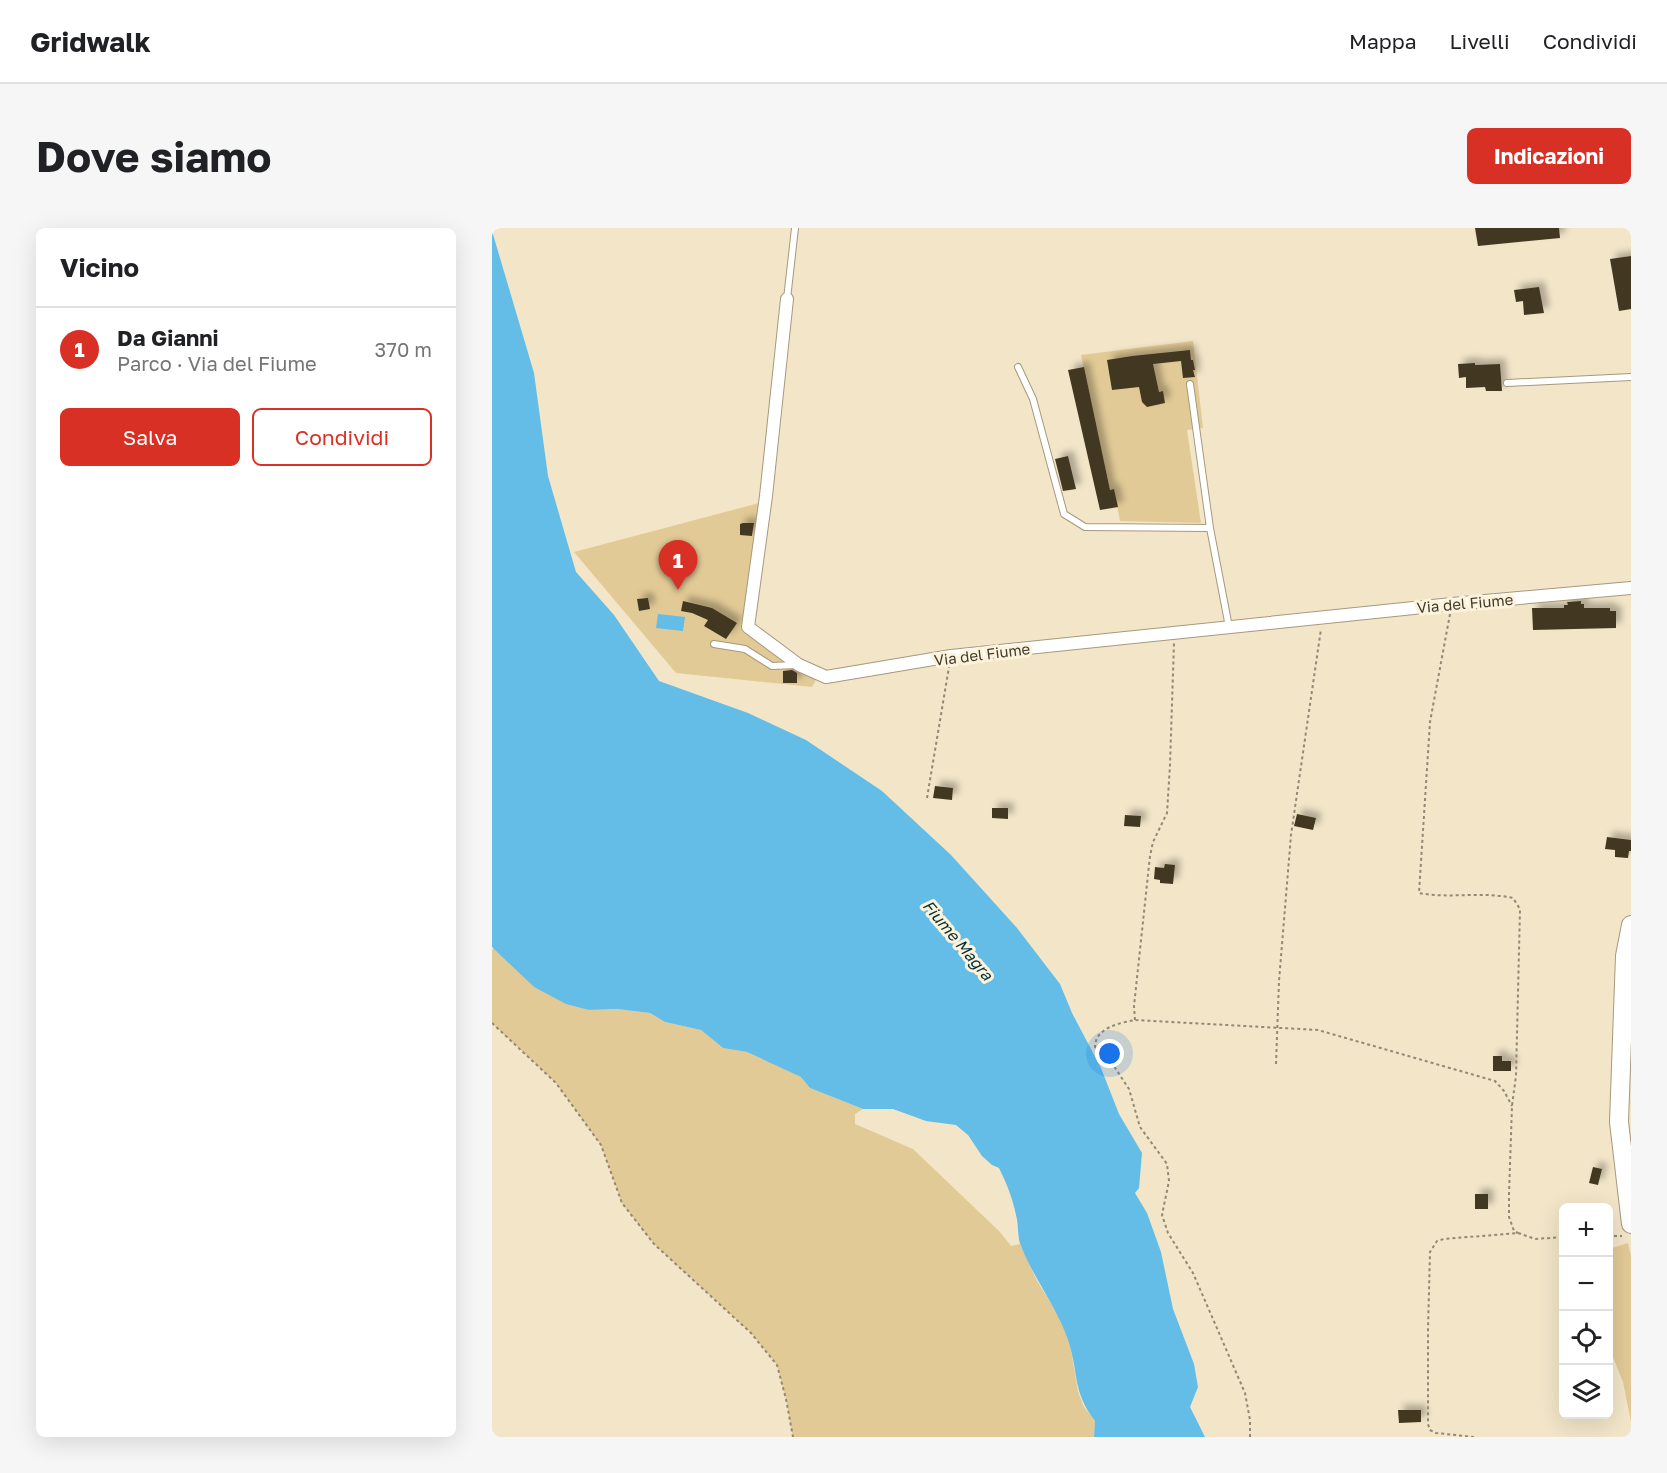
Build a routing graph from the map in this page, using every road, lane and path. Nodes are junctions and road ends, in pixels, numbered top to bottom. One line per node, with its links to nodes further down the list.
1 (795, 228): 2 (lane, Via del Fiume)
2 (787, 298): 15 (street, Via del Fiume)
3 (1018, 368): 7 (lane)
4 (1631, 377): 5 (lane)
5 (1507, 383)
6 (1190, 384): 7 (lane)
7 (1210, 528): 11 (lane)
8 (1631, 588): 9 (street, Via del Fiume)
9 (1452, 604): 10 (street, Via del Fiume); 22 (path)
10 (1323, 617): 11 (street, Via del Fiume); 20 (path)
11 (1229, 627): 12 (street, Via del Fiume)
12 (1174, 633): 14 (street, Via del Fiume); 18 (path)
13 (714, 644): 15 (lane)
14 (951, 656): 15 (street, Via del Fiume); 16 (path)
15 (799, 665)
16 (927, 798)
17 (1631, 925): 23 (main road)
18 (1135, 1020): 20 (path); 29 (path)
19 (492, 1023): 28 (path)
20 (1277, 1028): 21 (path); 22 (path)
21 (1276, 1064)
22 (1512, 1106): 24 (path)
23 (1631, 1224)
24 (1518, 1233): 27 (path); 30 (path)
25 (1613, 1236): 26 (path)
26 (1631, 1236)
27 (1559, 1237)
28 (793, 1437)
29 (1250, 1437)
30 (1474, 1437)

